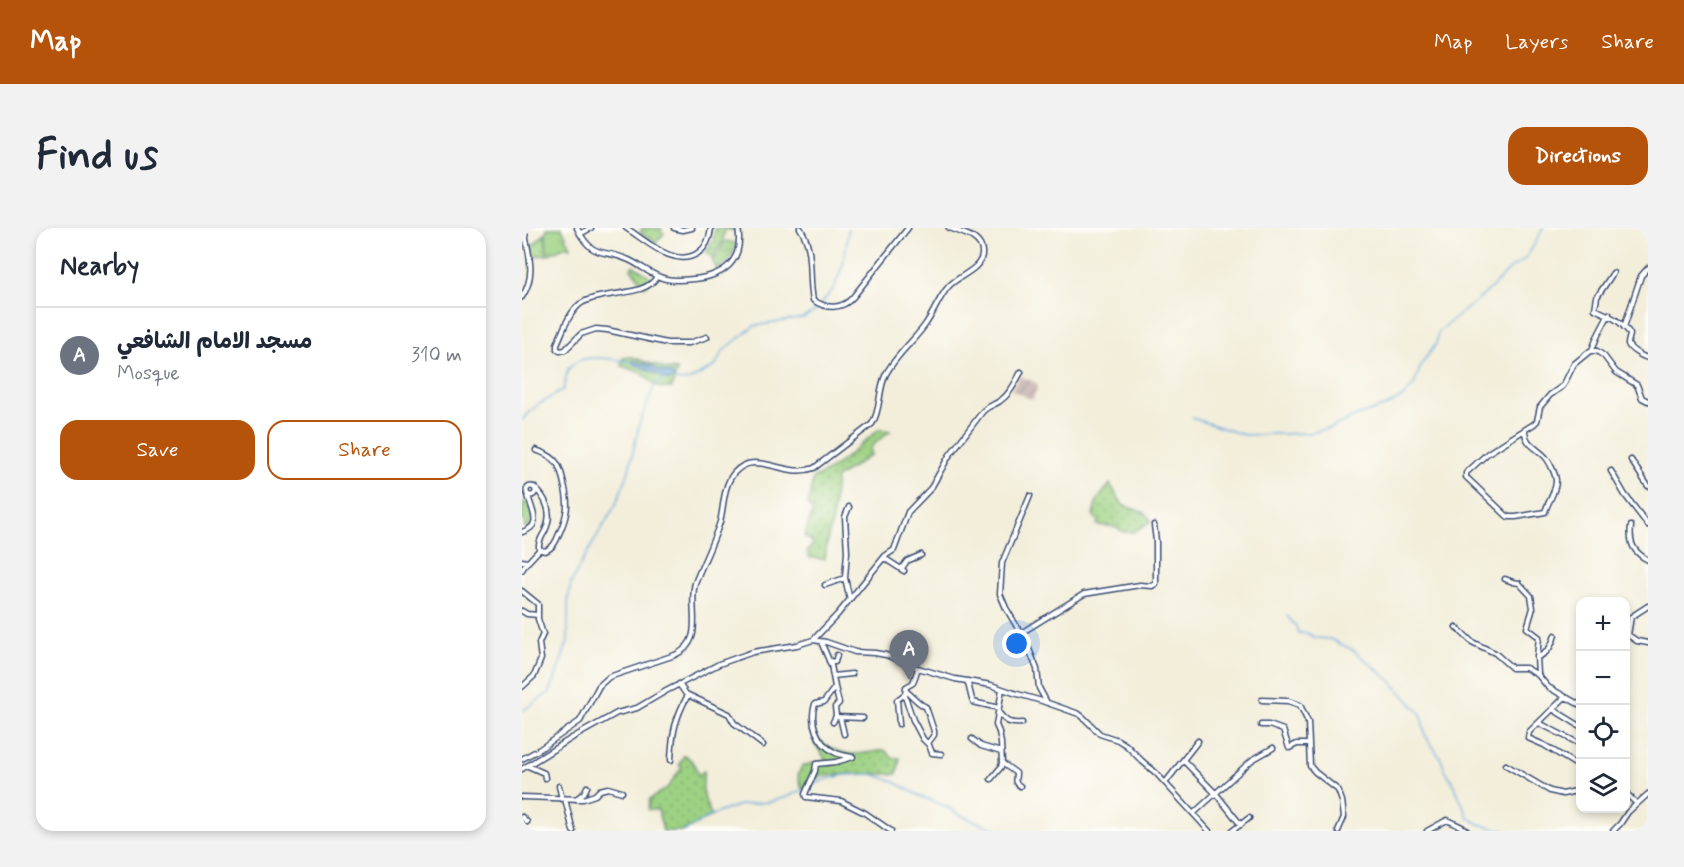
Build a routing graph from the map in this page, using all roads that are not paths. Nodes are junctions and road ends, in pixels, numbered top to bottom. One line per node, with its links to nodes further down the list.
1 (523, 228): 16 (street)
2 (577, 228): 12 (street)
3 (591, 228): 12 (street)
4 (626, 228): 7 (street)
5 (674, 228): 6 (street)
6 (692, 228)
7 (711, 228)
8 (738, 228): 15 (street)
9 (800, 228): 10 (street)
10 (908, 228)
11 (949, 228): 96 (street)
12 (580, 234): 15 (street)
13 (1648, 268): 18 (street)
14 (1613, 273): 17 (street)
15 (657, 276): 19 (street)
16 (522, 297)
17 (1609, 315): 18 (street); 20 (street)
18 (1624, 327): 21 (street)
19 (707, 337)
20 (1592, 350): 23 (street); 24 (street)
21 (1648, 358)
22 (1021, 372): 39 (street)
23 (1648, 401)
24 (1525, 430): 24 (street)
25 (536, 450): 37 (street)
26 (1631, 460): 28 (street)
27 (1611, 471): 34 (street)
28 (1648, 486)
29 (531, 495): 31 (street); 31 (street); 36 (street)
30 (1030, 496): 53 (street)
31 (545, 499): 37 (street)
32 (849, 507): 44 (street)
33 (1154, 525): 53 (street)
34 (1648, 525)
35 (1631, 526): 40 (street)
36 (522, 532)
37 (540, 549): 42 (street)
38 (921, 555): 39 (street)
39 (884, 558): 48 (street)
40 (1648, 560)
41 (522, 561): 42 (street)
42 (528, 562): 43 (street)
43 (522, 570)
44 (845, 578): 46 (street); 48 (street)
45 (1505, 579): 59 (street)
46 (825, 585)
47 (522, 591): 51 (street)
48 (850, 600): 55 (street)
49 (1648, 606): 57 (street)
50 (522, 611): 51 (street)
51 (538, 615): 67 (street)
52 (1456, 627): 63 (street)
53 (1021, 633): 74 (street)
54 (1555, 635): 59 (street)
55 (813, 640): 56 (street); 66 (street)
56 (821, 641): 60 (street); 61 (street)
57 (1648, 643)
58 (837, 655): 60 (street)
59 (1537, 657): 63 (street)
60 (829, 661): 64 (street)
61 (918, 668): 65 (street); 70 (street)
62 (852, 674): 64 (street)
63 (1538, 675): 72 (street)
64 (833, 676): 68 (street)
65 (967, 681): 69 (street); 76 (street)
66 (679, 684): 71 (street); 102 (street)
67 (522, 687)
68 (835, 687): 78 (street); 125 (street)
69 (1002, 689): 74 (street); 76 (street)
70 (905, 692): 84 (street); 90 (street); 90 (street)
71 (688, 695): 92 (street); 97 (street)
72 (1565, 697): 75 (street); 77 (street)
73 (1262, 700): 91 (street)
74 (1046, 702): 106 (street)
75 (1576, 702)
76 (999, 710): 81 (street); 94 (street)
77 (1554, 710): 82 (street); 83 (street)
78 (838, 717): 79 (street); 80 (street); 86 (street)
79 (863, 718)
80 (833, 722)
81 (1022, 723)
82 (1539, 723): 89 (street); 100 (street)
83 (1576, 723)
84 (899, 724)
85 (1261, 725): 91 (street)
86 (844, 734)
87 (972, 739): 94 (street)
88 (1198, 741): 98 (street)
89 (1576, 742)
90 (928, 743): 95 (street)
91 (1308, 744): 128 (street)
92 (763, 745)
93 (1273, 748): 112 (street)
94 (1002, 752): 99 (street)
95 (941, 754)
96 (522, 759)
97 (671, 760)
98 (1182, 760): 106 (street); 112 (street)
99 (1002, 763): 105 (street); 108 (street)
100 (1576, 764)
101 (1506, 765): 110 (street)
102 (528, 766): 103 (street); 104 (street)
103 (522, 769)
104 (545, 778)
105 (991, 779)
106 (1165, 783): 119 (street)
107 (559, 786): 116 (street)
108 (1020, 786)
109 (587, 787): 117 (street)
110 (1576, 791)
111 (622, 792): 117 (street)
112 (1216, 793): 119 (street); 123 (street)
113 (1647, 795): 118 (street)
114 (522, 797): 116 (street)
115 (1630, 797): 118 (street)
116 (564, 799): 117 (street); 124 (street)
117 (576, 799)
118 (1637, 804): 131 (street)
119 (1194, 813): 126 (street)
120 (522, 817): 122 (street)
121 (1249, 818): 123 (street)
122 (526, 822)
123 (1241, 825): 127 (street)
124 (573, 831)
125 (891, 831)
126 (1209, 831)
127 (1232, 831)
128 (1338, 831)
129 (1427, 831): 130 (street)
130 (1467, 831)
131 (1613, 831)

